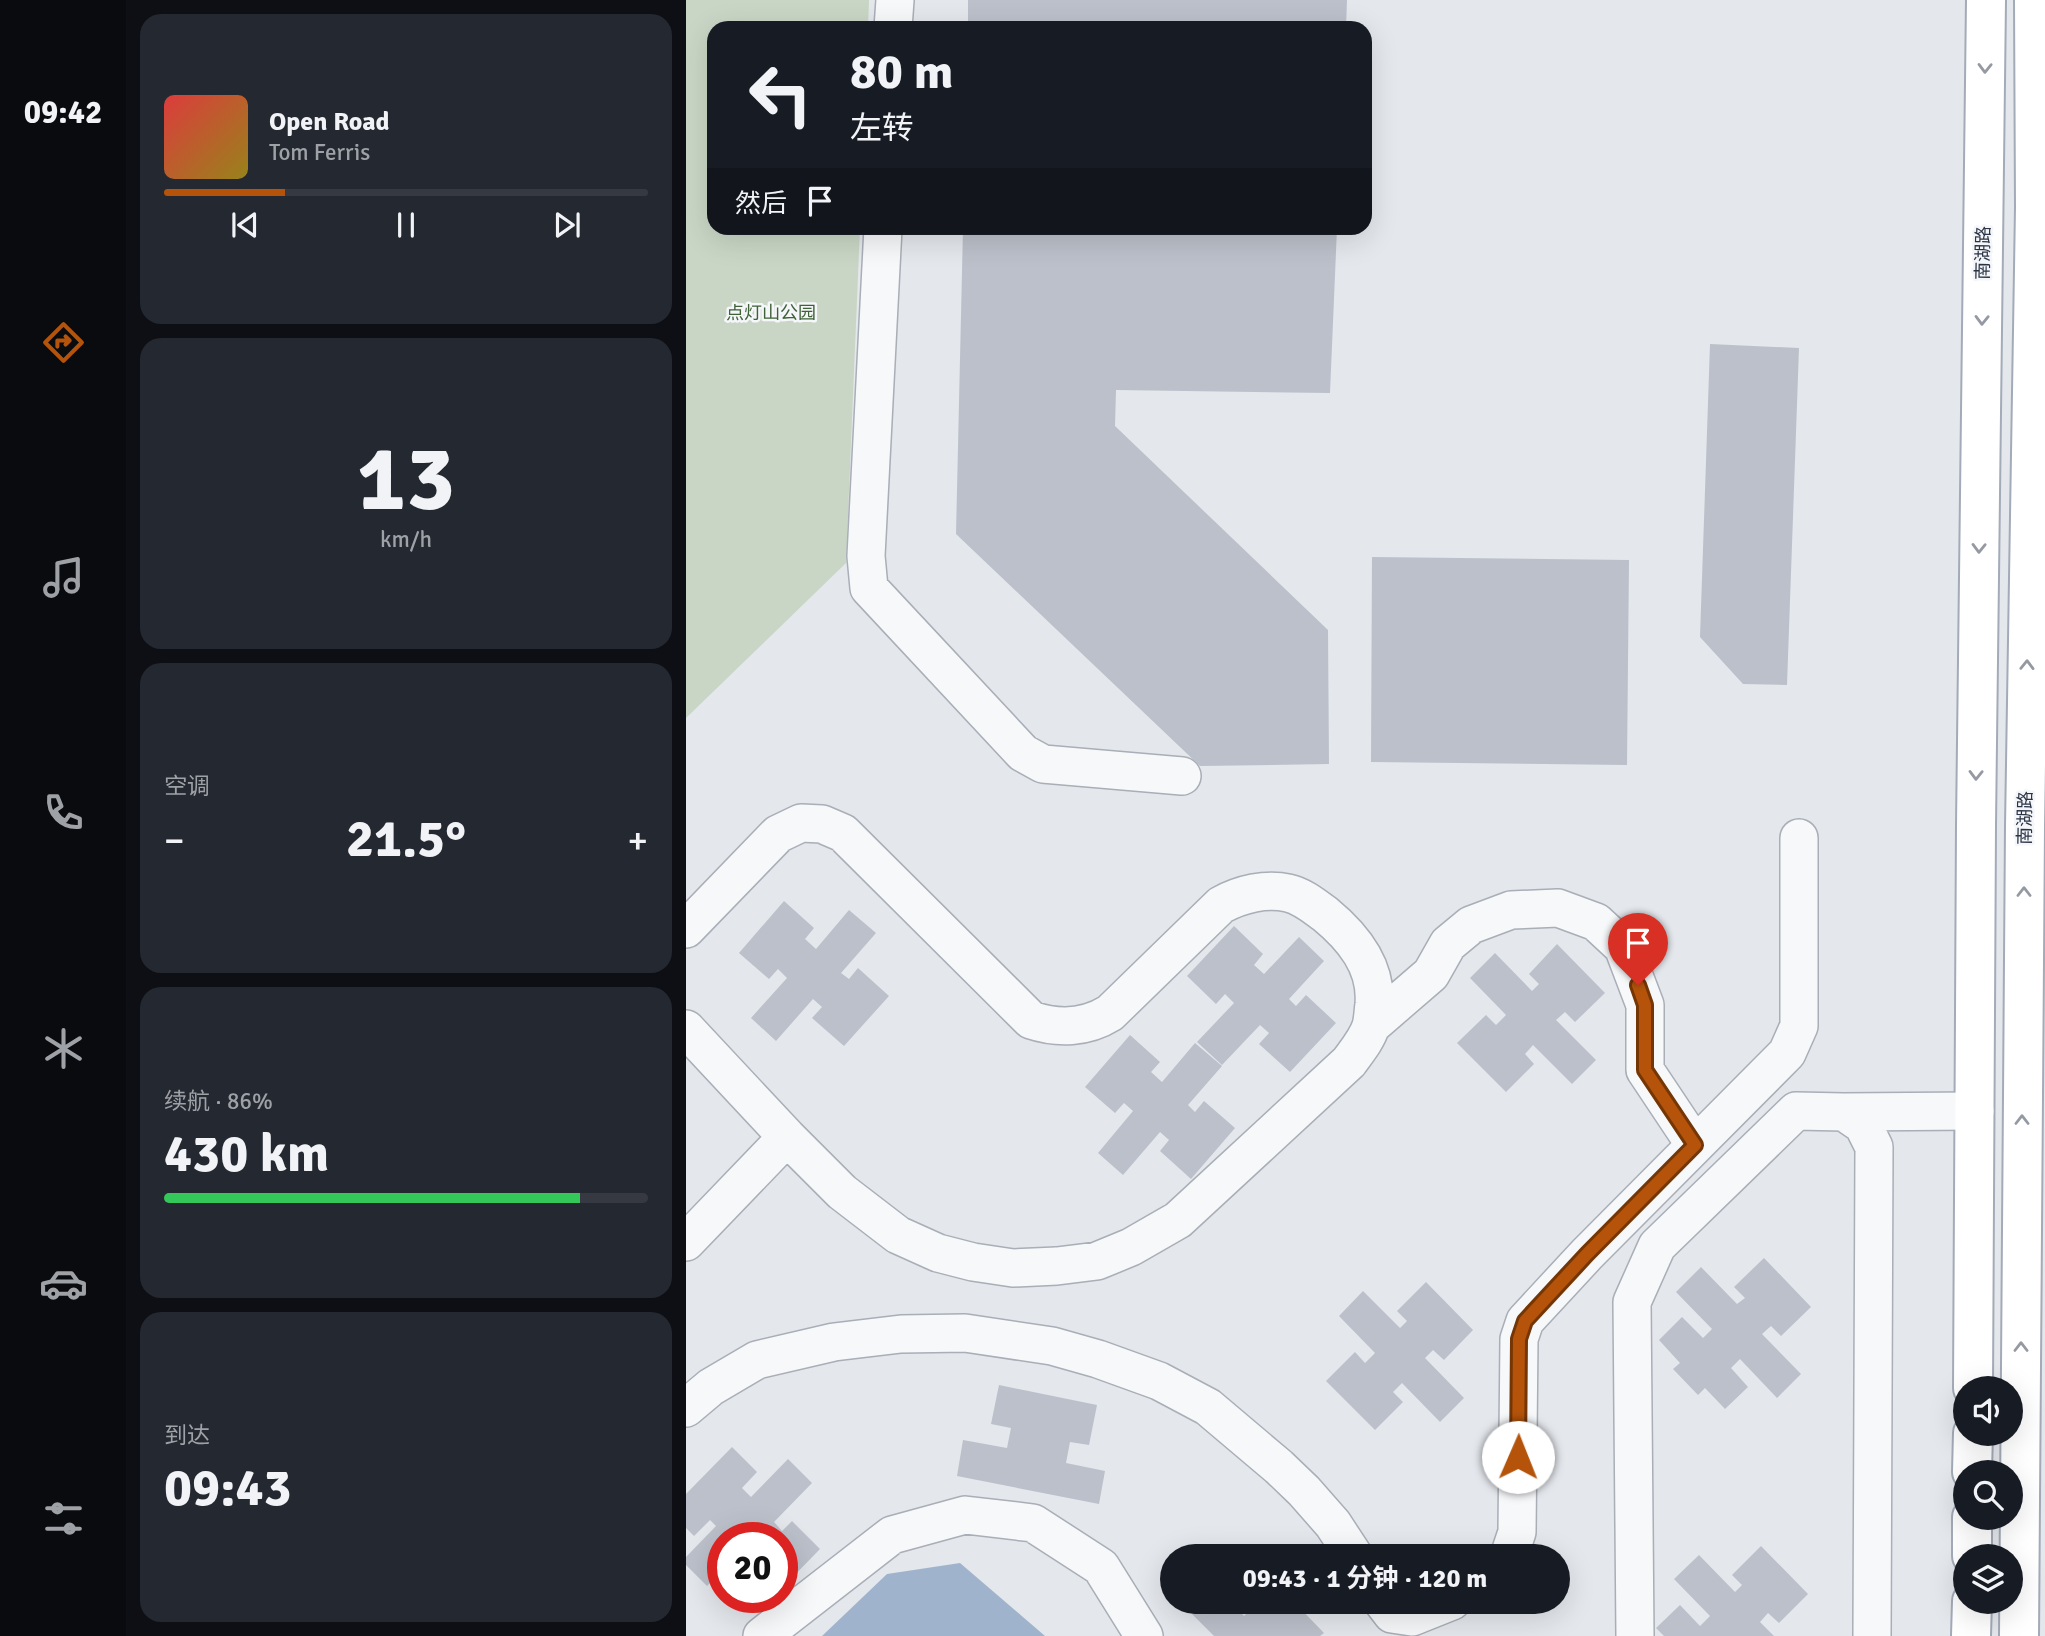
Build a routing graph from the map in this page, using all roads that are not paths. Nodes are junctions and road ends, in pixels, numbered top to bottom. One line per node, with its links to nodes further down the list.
1 (895, 0): 4 (lane)
2 (1986, 0): 13 (main road, 南湖路, one-way to 13)
3 (2034, 0): 28 (main road, 南湖路, one-way to 3)
4 (894, 21)
5 (883, 235): 6 (lane)
6 (1182, 776)
7 (1799, 838): 11 (lane)
8 (686, 929): 9 (lane)
9 (1372, 1024): 15 (lane); 16 (lane)
10 (686, 1029): 15 (lane)
11 (1766, 1075): 12 (lane); 16 (lane)
12 (1796, 1111): 14 (lane); 25 (lane)
13 (1975, 1111): 14 (lane); 18 (main road, 南湖路)
14 (1844, 1112): 26 (lane)
15 (786, 1137): 17 (lane)
16 (1695, 1145): 21 (lane)
17 (686, 1242)
18 (1973, 1376)
19 (686, 1408): 20 (lane)
20 (1346, 1544)
21 (1513, 1544)
22 (1972, 1614): 27 (main road)
23 (762, 1636): 24 (lane)
24 (1144, 1636)
25 (1636, 1636)
26 (1872, 1636)
27 (1971, 1636)
28 (2019, 1636)

